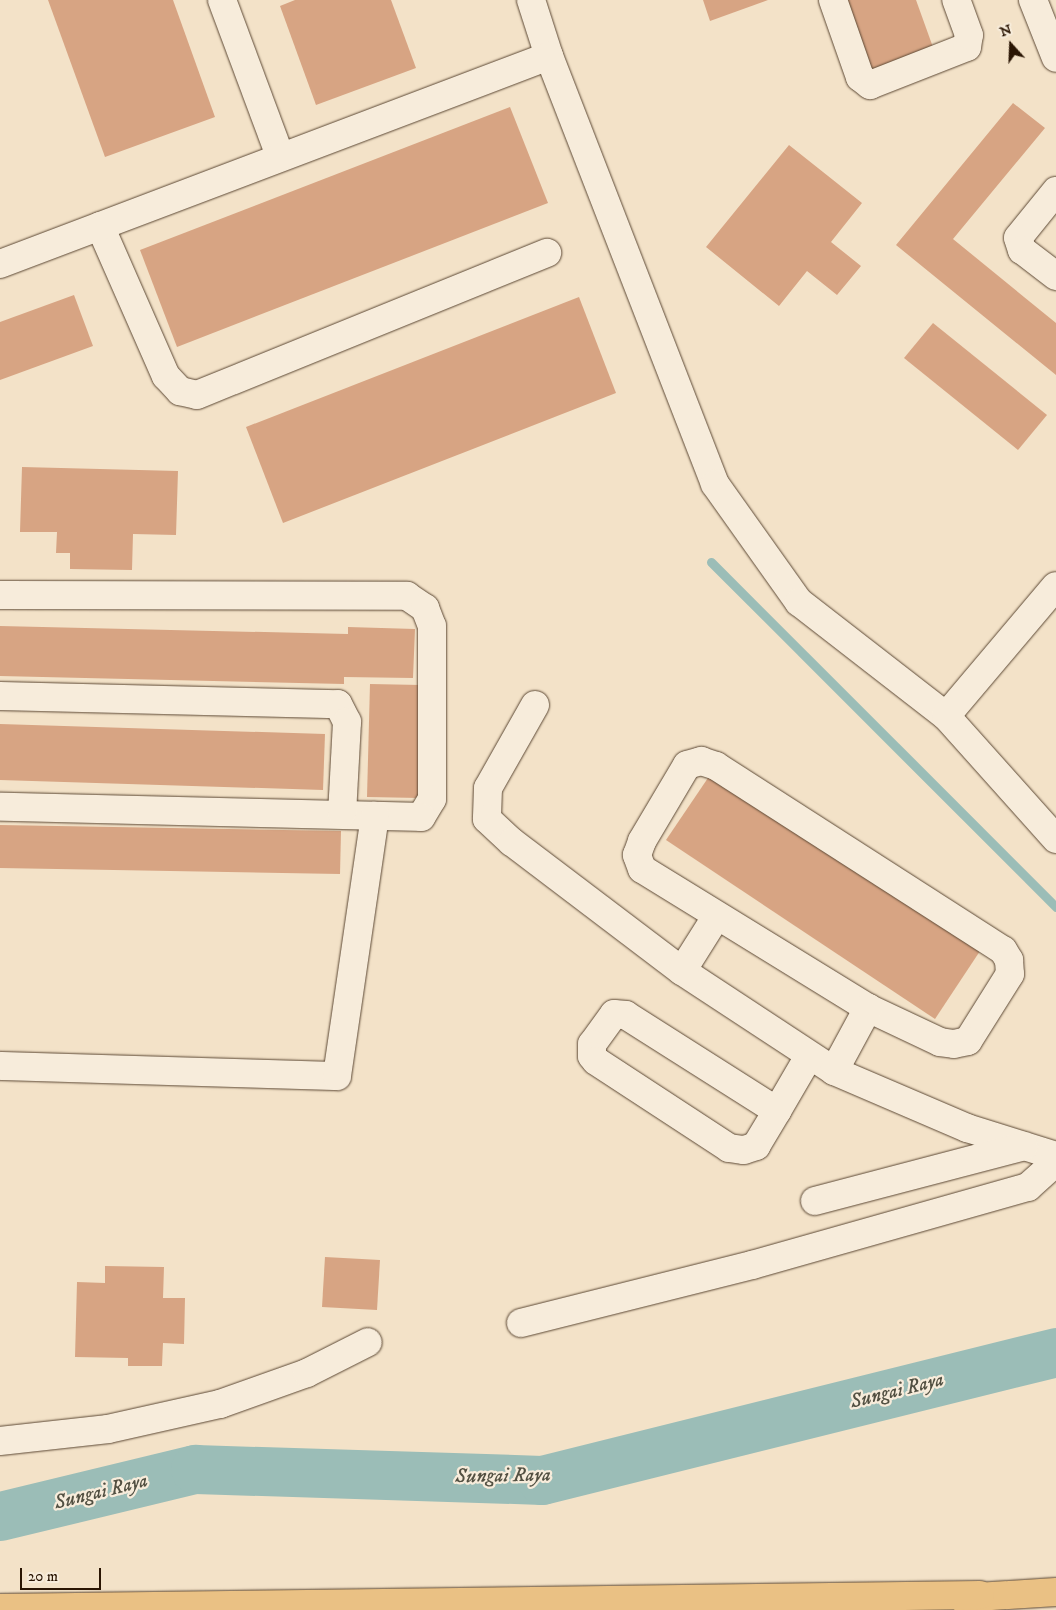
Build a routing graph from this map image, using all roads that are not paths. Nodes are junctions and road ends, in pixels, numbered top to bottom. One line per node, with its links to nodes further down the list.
1 (222, 0): 8 (street)
2 (531, 0): 6 (street)
3 (833, 0): 4 (street)
4 (956, 0)
5 (1033, 0): 7 (street)
6 (549, 56): 8 (street); 18 (street)
7 (1056, 58)
8 (280, 156): 10 (street)
9 (1056, 191): 13 (street)
10 (100, 226): 11 (street); 12 (street)
11 (547, 253)
12 (0, 264)
13 (1056, 276)
14 (1056, 586): 18 (street)
15 (0, 594): 21 (street)
16 (0, 696): 20 (street)
17 (535, 705): 24 (street)
18 (946, 716): 22 (street)
19 (0, 807): 20 (street)
20 (342, 813): 21 (street)
21 (375, 816): 27 (street)
22 (1056, 839)
23 (716, 917): 24 (street); 25 (street); 25 (street)
24 (682, 971): 26 (street)
25 (868, 1008): 28 (street)
26 (809, 1056): 28 (street); 29 (street)
27 (0, 1066)
28 (834, 1071): 30 (street)
29 (777, 1111): 29 (street)
30 (1024, 1146): 31 (street); 33 (street)
31 (1056, 1156)
32 (1056, 1162): 34 (street)
33 (815, 1201)
34 (522, 1323)
35 (368, 1342): 36 (street)
36 (0, 1441)
37 (1056, 1592): 38 (highway)
38 (980, 1595): 39 (highway); 40 (highway)
39 (0, 1608)
40 (879, 1610)

